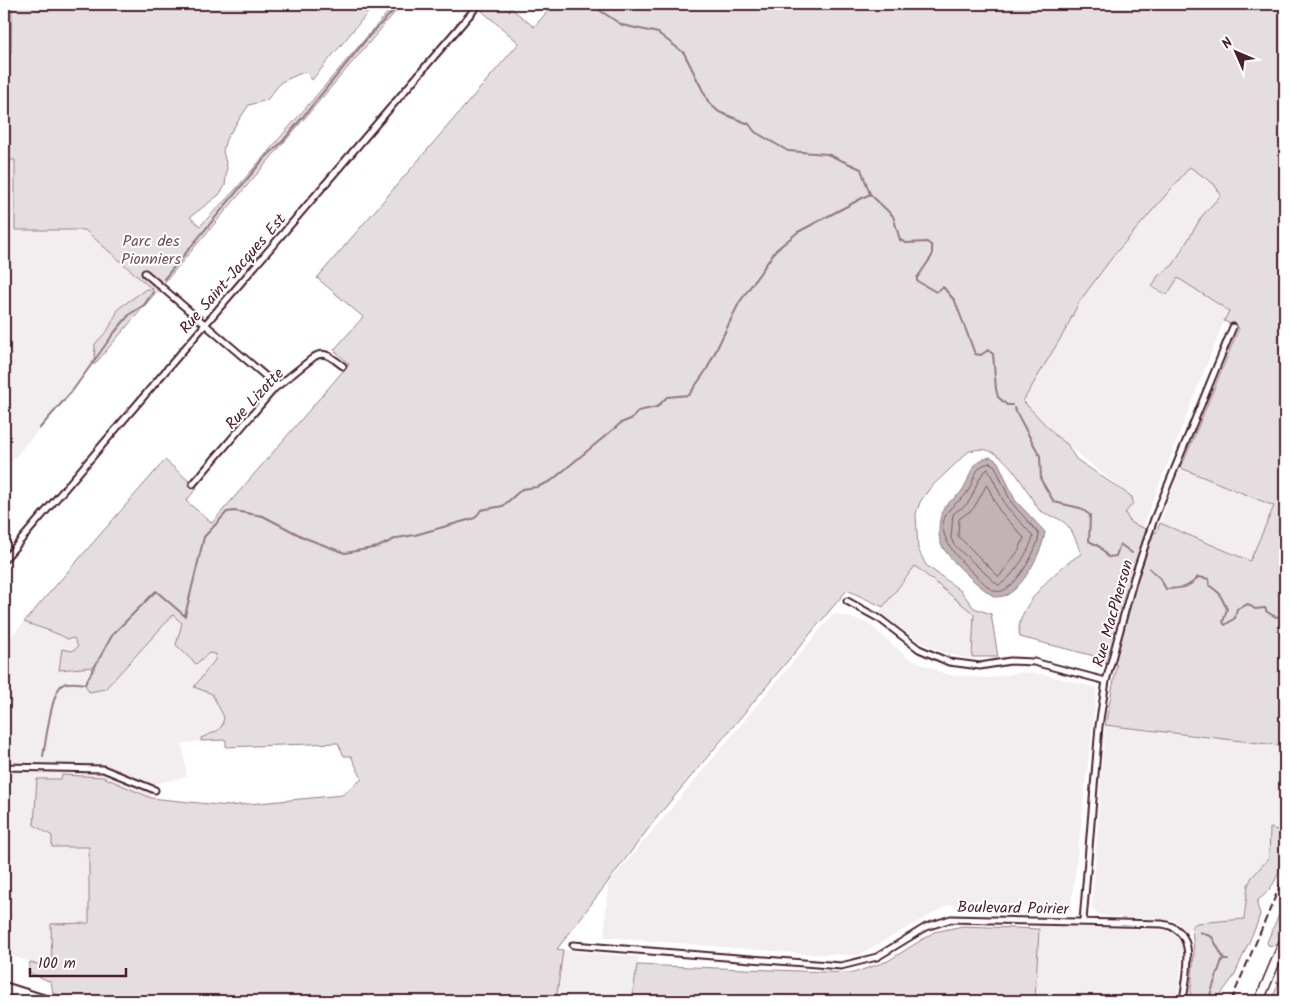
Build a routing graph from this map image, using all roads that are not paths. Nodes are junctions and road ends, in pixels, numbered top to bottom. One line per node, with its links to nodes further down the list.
1 (479, 4): 3 (street, Rue Saint-Jacques Est)
2 (145, 272): 3 (street)
3 (205, 324): 6 (street); 8 (street, Rue Saint-Jacques Est)
4 (1232, 327): 10 (street, Rue MacPherson)
5 (343, 366): 6 (street, Rue Lizotte)
6 (277, 386): 7 (street, Rue Lizotte)
7 (193, 484)
8 (4, 560)
9 (847, 601): 10 (street)
10 (1106, 681): 13 (street, Rue MacPherson)
11 (4, 767): 12 (street)
12 (155, 790)
13 (1083, 921): 15 (street, Boulevard Poirier); 18 (street, Boulevard Poirier)
14 (1285, 940): 19 (street)
15 (573, 945)
16 (4, 988): 17 (highway)
17 (45, 1001)
18 (1184, 1001)
19 (1259, 1001)

